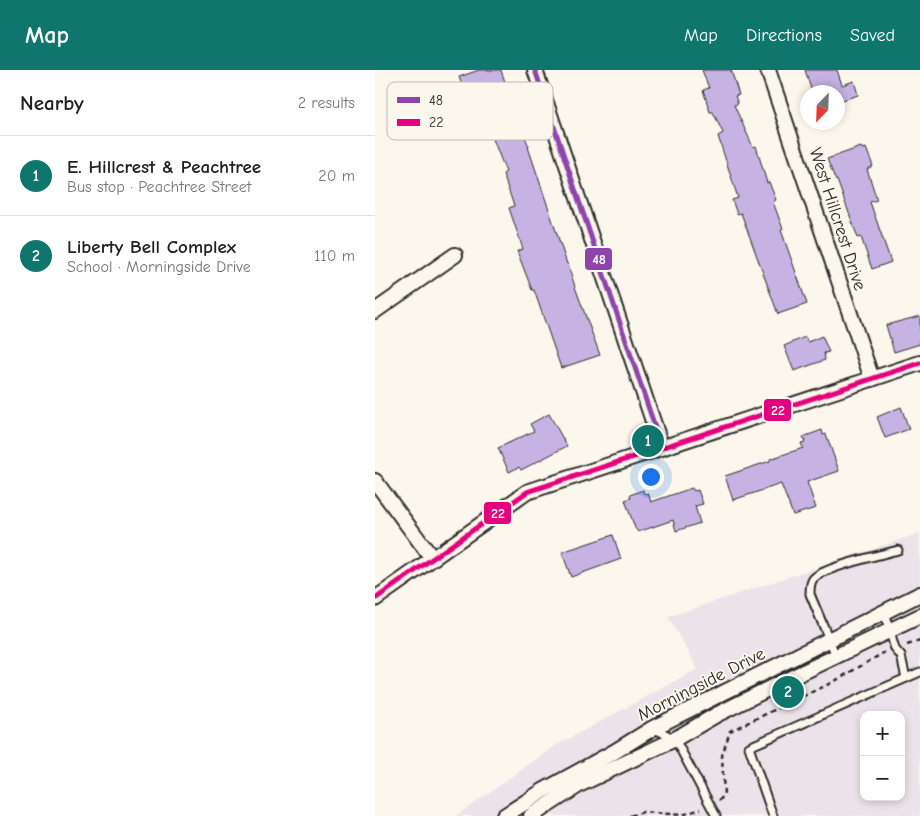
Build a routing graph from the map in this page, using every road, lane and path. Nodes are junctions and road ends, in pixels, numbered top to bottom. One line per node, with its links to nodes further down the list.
1 (535, 70): 3 (street)
2 (769, 70): 8 (street, West Hillcrest Drive)
3 (539, 82)
4 (553, 124): 9 (street)
5 (455, 255): 6 (street)
6 (375, 311)
7 (920, 363): 8 (street)
8 (871, 380): 9 (street)
9 (662, 448): 12 (street)
10 (375, 481): 12 (street)
11 (898, 550): 18 (lane)
12 (432, 558): 14 (street)
13 (920, 594): 15 (street, Morningside Drive)
14 (375, 599)
15 (884, 612): 17 (lane); 18 (street, Morningside Drive)
16 (920, 616): 17 (street, Morningside Drive)
17 (890, 630): 19 (street, Morningside Drive); 21 (lane)
18 (829, 640): 19 (lane); 22 (street, Morningside Drive)
19 (837, 656): 23 (street, Morningside Drive)
20 (920, 672): 21 (lane)
21 (906, 678): 27 (lane)
22 (653, 728): 23 (lane); 24 (street, Morningside Drive)
23 (675, 739): 25 (street, Morningside Drive); 26 (lane)
24 (511, 814)
25 (531, 816)
26 (715, 816)
27 (773, 816)

